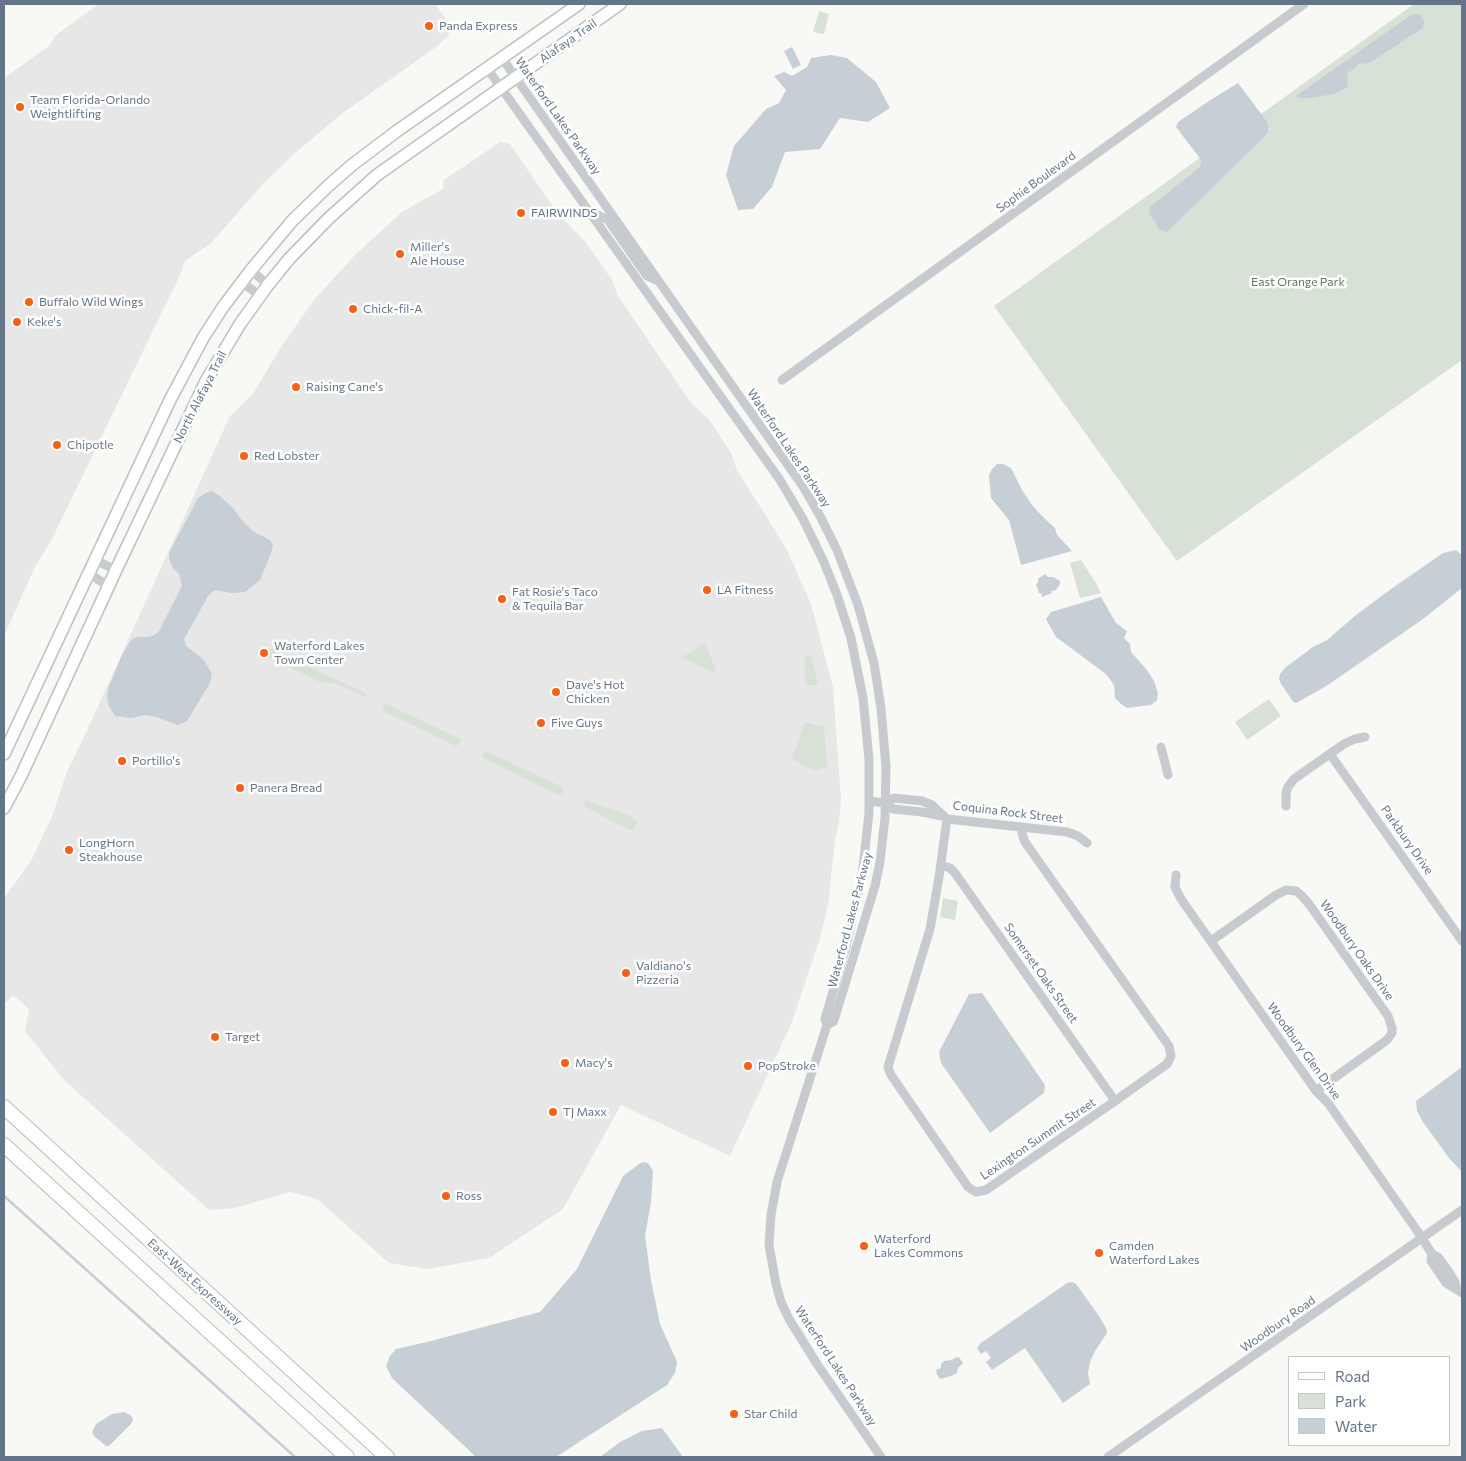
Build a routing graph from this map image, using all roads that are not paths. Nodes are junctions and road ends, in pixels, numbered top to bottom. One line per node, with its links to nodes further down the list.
1 (579, 4): 4 (main road, Alafaya Trail)
2 (620, 4): 6 (main road, Alafaya Trail)
3 (1304, 4): 14 (street, Sophie Boulevard)
4 (502, 58): 5 (main road, Alafaya Trail); 6 (street, Waterford Lakes Parkway)
5 (487, 68): 7 (street, Waterford Lakes Parkway); 9 (main road, North Alafaya Trail)
6 (515, 77): 7 (main road, North Alafaya Trail); 11 (street, Waterford Lakes Parkway)
7 (501, 87): 8 (street, Waterford Lakes Parkway); 12 (main road, North Alafaya Trail)
8 (590, 211): 11 (street); 20 (street, Waterford Lakes Parkway)
9 (251, 270): 10 (main road, North Alafaya Trail); 12 (street)
10 (242, 282): 13 (street); 15 (main road, North Alafaya Trail)
11 (660, 282): 19 (street, Waterford Lakes Parkway)
12 (268, 285): 13 (main road, North Alafaya Trail)
13 (260, 296): 16 (main road, North Alafaya Trail)
14 (782, 380)
15 (95, 560): 16 (street); 17 (main road, North Alafaya Trail)
16 (116, 570): 18 (main road, North Alafaya Trail)
17 (89, 573): 18 (street); 23 (main road, North Alafaya Trail)
18 (109, 587): 29 (main road, North Alafaya Trail)
19 (852, 590): 20 (street); 27 (street, Waterford Lakes Parkway)
20 (837, 595): 26 (street, Waterford Lakes Parkway)
21 (1365, 737): 24 (street)
22 (1161, 748): 25 (street)
23 (4, 754)
24 (1330, 754): 28 (street); 36 (street, Parkbury Drive)
25 (1168, 776)
26 (869, 802): 27 (street, Coquina Rock Street); 37 (street, Waterford Lakes Parkway)
27 (886, 803): 30 (street, Coquina Rock Street); 37 (street, Waterford Lakes Parkway)
28 (1286, 806)
29 (4, 808)
30 (944, 817): 31 (street, Coquina Rock Street); 33 (street, Lexington Summit Street)
31 (1022, 828): 32 (street, Coquina Rock Street); 39 (street, Lexington Summit Street)
32 (1087, 843)
33 (941, 865): 39 (street, Somerset Oaks Street); 39 (street, Lexington Summit Street)
34 (1176, 875): 35 (street, Woodbury Glen Drive)
35 (1211, 941): 38 (street, Woodbury Glen Drive); 38 (street, Woodbury Oaks Drive)
36 (1462, 941)
37 (827, 1025): 47 (street, Waterford Lakes Parkway)
38 (1316, 1091): 43 (street, Woodbury Glen Drive)
39 (1115, 1101)
40 (4, 1107): 46 (highway, East-West Expressway)
41 (4, 1145): 45 (highway)
42 (1462, 1210): 43 (street, Woodbury Road)
43 (1421, 1238): 44 (street, Woodbury Glen Drive); 48 (street, Woodbury Road)
44 (1460, 1291)
45 (347, 1457)
46 (387, 1457)
47 (881, 1457)
48 (1108, 1457)

